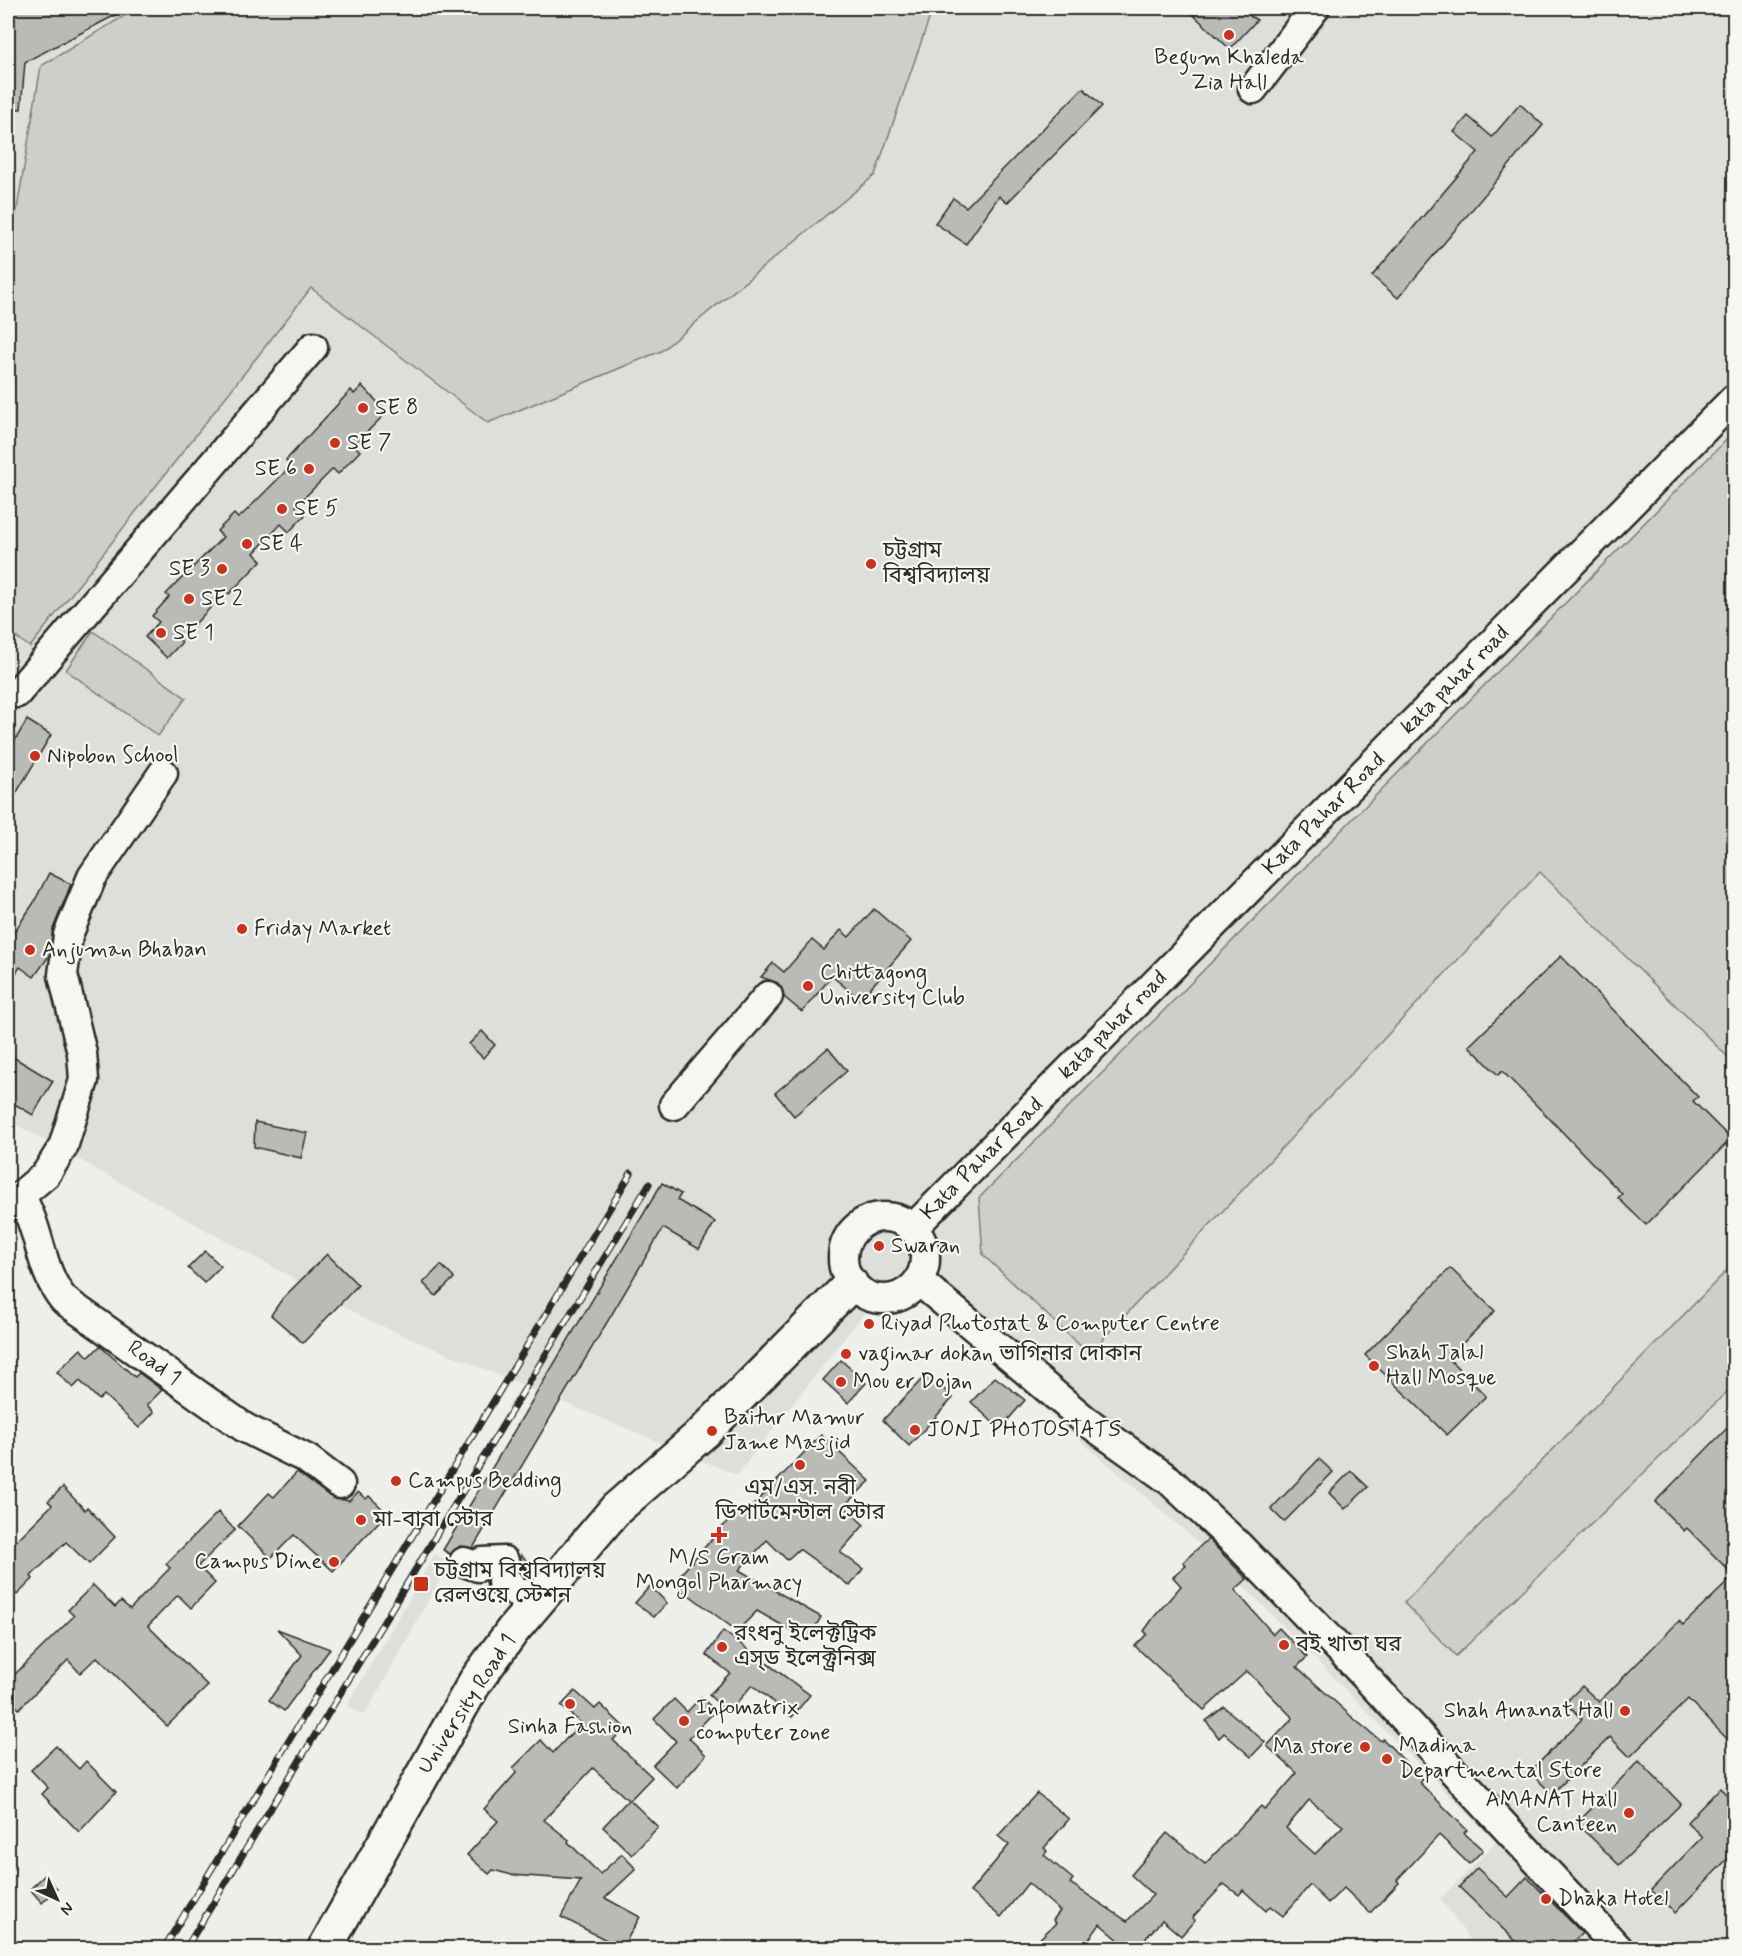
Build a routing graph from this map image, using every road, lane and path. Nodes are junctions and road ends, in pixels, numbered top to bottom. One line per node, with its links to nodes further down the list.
1 (1315, 8): 2 (street)
2 (1253, 89)
3 (313, 347): 5 (street)
4 (1734, 399): 9 (street, kata pahar road); 11 (street, Kata Pahar Road)
5 (17, 693)
6 (163, 773): 10 (street)
7 (768, 996): 8 (street)
8 (674, 1106)
9 (947, 1192)
10 (14, 1193): 14 (street, Road 1)
11 (913, 1228): 12 (street); 13 (street)
12 (918, 1281): 13 (street); 18 (street)
13 (851, 1284): 16 (main road, University Road 1)
14 (340, 1484)
15 (464, 1562): 16 (street)
16 (543, 1594): 17 (main road, University Road 1)
17 (325, 1948)
18 (1618, 1948)

